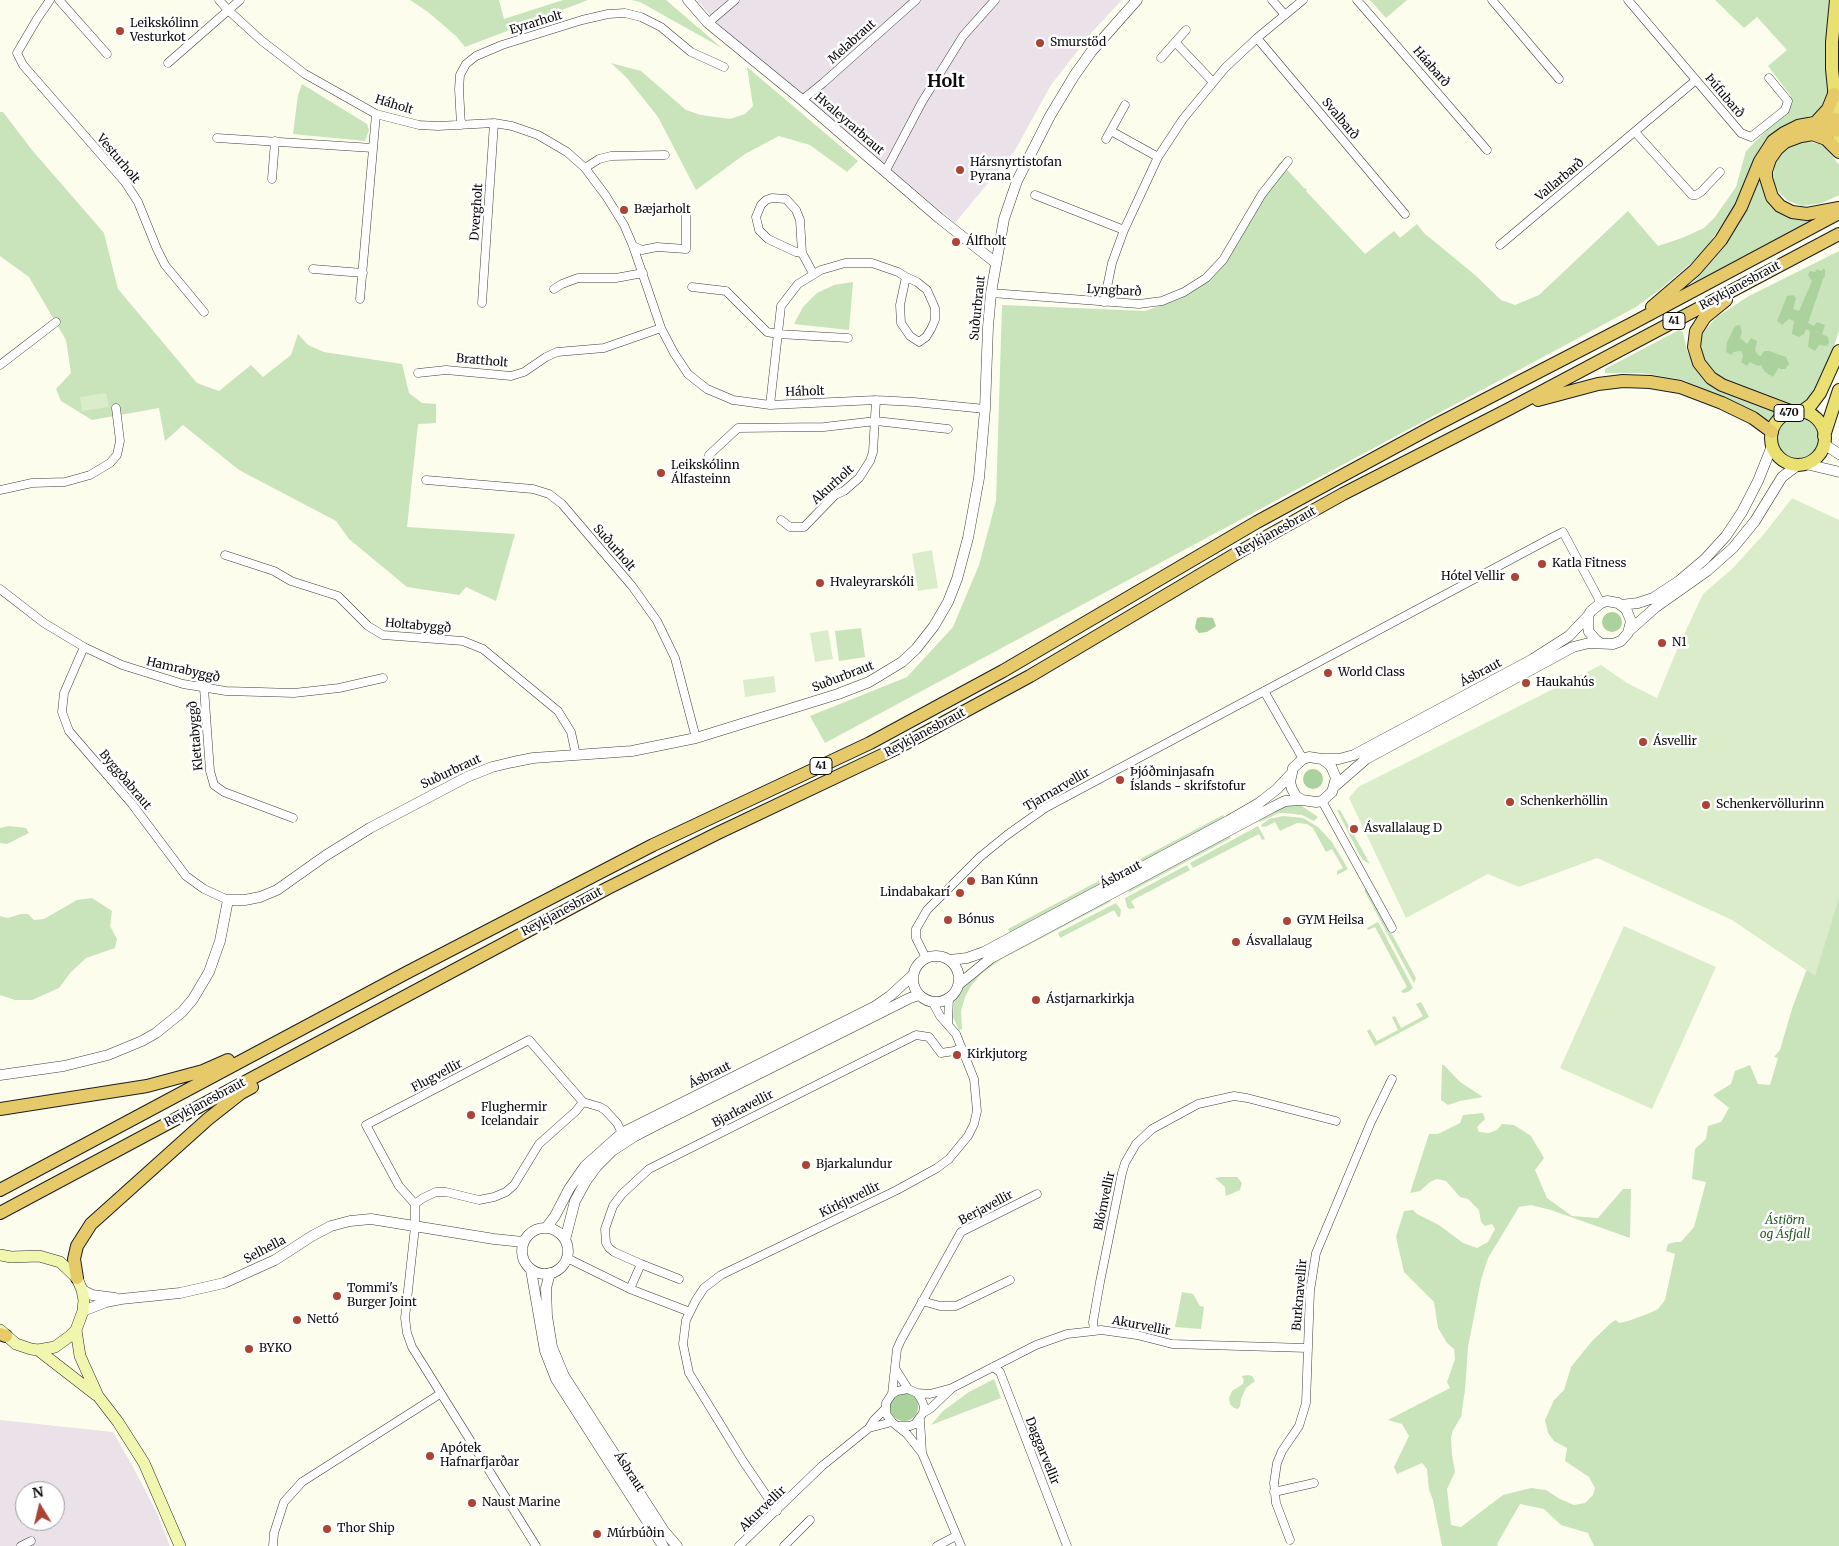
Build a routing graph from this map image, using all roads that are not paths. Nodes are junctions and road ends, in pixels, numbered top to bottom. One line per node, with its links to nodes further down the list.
1 (50, 0): 77 (street, Vesturholt)
2 (59, 0): 23 (street)
3 (219, 0): 16 (street, Háholt)
4 (240, 0): 16 (street)
5 (688, 0): 18 (street, Hvaleyrarbraut)
6 (735, 0): 18 (street)
7 (916, 0): 32 (street, Melabraut)
8 (995, 0): 51 (street)
9 (1136, 0): 64 (street, Suðurbraut)
10 (1272, 0): 17 (street)
11 (1303, 0): 17 (street)
12 (1357, 0): 45 (street, Háabarð)
13 (1492, 0): 28 (street)
14 (1628, 0): 29 (street, Þúfubarð)
15 (1836, 6): 20 (main road); 31 (main road)
16 (228, 10): 25 (street); 34 (street, Háholt)
17 (1285, 15): 21 (street)
18 (708, 22): 32 (street, Hvaleyrarbraut)
19 (1186, 30): 22 (street)
20 (1839, 32)
21 (1257, 38): 30 (street); 58 (street, Svalbarð)
22 (1175, 42): 24 (street); 30 (street)
23 (107, 54)
24 (1161, 58)
25 (168, 63)
26 (724, 67): 36 (street, Eyrarholt)
27 (1769, 78): 29 (street, Þúfubarð)
28 (1559, 80)
29 (1696, 80): 40 (street, Vallarbarð)
30 (1213, 82): 48 (street)
31 (1834, 94): 37 (highway); 38 (main road)
32 (802, 100): 51 (street, Hvaleyrarbraut)
33 (1125, 105): 39 (street)
34 (376, 114): 36 (street, Háholt); 44 (street)
35 (494, 123): 36 (street, Háholt); 50 (street, Háholt); 76 (street, Dvergholt)
36 (461, 125)
37 (1814, 128): 38 (highway); 46 (highway); 55 (highway); 79 (highway)
38 (1838, 128)
39 (1111, 131): 42 (street); 48 (street)
40 (1635, 132): 52 (street); 61 (street, Vallarbarð)
41 (217, 138): 43 (street)
42 (1106, 139)
43 (275, 141): 44 (street); 53 (street)
44 (373, 148): 66 (street)
45 (1487, 150)
46 (1839, 152)
47 (665, 155): 50 (street)
48 (1158, 157): 59 (street)
49 (1288, 161): 75 (street, Lyngbarð)
50 (585, 168): 62 (street, Háholt)
51 (885, 172): 64 (street, Hvaleyrarbraut)
52 (1720, 172)
53 (272, 179)
54 (1035, 195): 59 (street)
55 (1839, 208)
56 (686, 209): 62 (street)
57 (1839, 213): 79 (highway, Reykjanesbraut / 41)
58 (1405, 214)
59 (1124, 230): 75 (street)
60 (1839, 234): 70 (highway, Reykjanesbraut / 41)
61 (1500, 245)
62 (633, 246): 67 (street, Háholt)
63 (802, 253): 63 (street); 68 (street)
64 (996, 263): 73 (street, Suðurbraut)
65 (313, 269): 66 (street)
66 (363, 273): 74 (street)
67 (643, 273): 72 (street); 80 (street, Háholt)
68 (813, 273): 69 (street); 81 (street)
69 (906, 277): 69 (street)
70 (1755, 278): 91 (highway, Reykjanesbraut / 41); 92 (highway)
71 (692, 287): 81 (street)
72 (554, 289)
73 (991, 293): 75 (street, Lyngbarð); 90 (street, Suðurbraut)
74 (360, 299)
75 (1104, 302)
76 (482, 303)
77 (204, 312)
78 (56, 322): 84 (street)
79 (1633, 323): 130 (highway, Reykjanesbraut / 41)
80 (661, 328): 85 (street, Brattholt); 88 (street, Háholt)
81 (778, 334): 82 (street); 88 (street)
82 (848, 338)
83 (1839, 350): 92 (main road, 470)
84 (0, 365)
85 (418, 373)
86 (1839, 390): 96 (main road)
87 (876, 400): 88 (street, Háholt); 90 (street, Háholt); 93 (street, Akurholt)
88 (770, 405)
89 (116, 408): 103 (street)
90 (985, 409): 116 (street, Suðurbraut)
91 (1509, 409): 95 (highway); 129 (highway, Reykjanesbraut / 41)
92 (1797, 412): 95 (main road, 470); 96 (main road, 470)
93 (876, 421): 94 (street); 99 (street); 104 (street, Akurholt)
94 (948, 429)
95 (1772, 432): 97 (main road, 470)
96 (1824, 440): 98 (street); 100 (main road)
97 (1772, 446): 100 (main road); 108 (street)
98 (1839, 454)
99 (710, 455)
100 (1802, 464): 101 (street); 110 (street)
101 (1839, 472)
102 (426, 480): 116 (street, Suðurholt)
103 (0, 490)
104 (781, 520)
105 (225, 555): 117 (street, Holtabyggð)
106 (0, 589): 112 (street, Hamrabyggð)
107 (1601, 603): 108 (street); 109 (street); 115 (street, Tjarnarvellir)
108 (1621, 605): 110 (street)
109 (1588, 616): 111 (street); 119 (street, Ásbraut)
110 (1630, 630): 111 (street)
111 (1600, 643): 121 (street, Ásbraut)
112 (84, 648): 114 (street, Hamrabyggð); 125 (street, Byggðabraut)
113 (383, 678): 114 (street, Hamrabyggð)
114 (204, 688): 124 (street, Klettabyggð)
115 (1264, 691): 118 (street); 127 (street, Tjarnarvellir)
116 (696, 738): 117 (street, Suðurbraut)
117 (576, 755): 125 (street, Suðurbraut)
118 (1303, 759): 119 (street); 120 (street)
119 (1322, 759): 121 (street)
120 (1290, 775): 122 (street); 128 (street, Ásbraut)
121 (1335, 786): 123 (street)
122 (1302, 800): 123 (street); 132 (street, Ásbraut)
123 (1322, 801): 126 (street)
124 (293, 818)
125 (228, 900): 138 (street)
126 (1392, 928)
127 (926, 958): 128 (street); 131 (street)
128 (950, 960): 132 (street)
129 (459, 967): 147 (highway, Reykjanesbraut / 41); 157 (highway)
130 (408, 972): 141 (highway); 144 (highway, Reykjanesbraut / 41)
131 (913, 975): 133 (street); 143 (street, Ásbraut)
132 (958, 985): 134 (street)
133 (919, 995): 135 (street); 150 (street, Ásbraut)
134 (950, 997): 135 (street); 136 (street)
135 (932, 1002): 136 (street, Kirkjuvellir)
136 (948, 1024): 137 (street, Kirkjuvellir)
137 (962, 1048): 154 (street, Bjarkavellir); 165 (street, Kirkjuvellir)
138 (0, 1075)
139 (1392, 1079): 169 (street, Burknavellir)
140 (583, 1102): 143 (street); 146 (street); 146 (street, Flugvellir)
141 (0, 1109)
142 (1336, 1121): 167 (street, Blómvellir)
143 (622, 1133): 149 (street, Ásbraut)
144 (0, 1190)
145 (1037, 1194): 163 (street, Berjavellir)
146 (415, 1204): 148 (street)
147 (0, 1213)
148 (415, 1227): 151 (street, Selhella); 162 (street, Selhella); 176 (street)
149 (546, 1228): 150 (street); 151 (street)
150 (565, 1240): 153 (street)
151 (523, 1242): 155 (street)
152 (0, 1255): 157 (main road)
153 (567, 1258): 156 (street); 160 (street)
154 (641, 1264): 158 (street, Bjarkavellir); 160 (street)
155 (531, 1270): 156 (street); 195 (street, Ásbraut)
156 (550, 1273): 196 (street, Ásbraut)
157 (78, 1278): 161 (main road)
158 (679, 1279)
159 (1010, 1280): 163 (street)
160 (630, 1288): 165 (street)
161 (82, 1290): 162 (street, Selhella); 164 (main road)
162 (121, 1299): 164 (street, Selhella)
163 (922, 1301): 172 (street, Berjavellir)
164 (83, 1312): 166 (main road)
165 (690, 1312): 186 (street, Kirkjuvellir)
166 (76, 1330): 170 (main road); 178 (main road)
167 (1094, 1331): 169 (street, Akurvellir); 171 (street, Akurvellir)
168 (2, 1333): 170 (main road)
169 (1307, 1348): 185 (street, Burknavellir)
170 (38, 1350): 178 (main road)
171 (993, 1367): 173 (street, Akurvellir); 201 (street, Daggarvellir)
172 (896, 1370): 174 (street); 177 (street, Berjavellir)
173 (952, 1388): 175 (street, Akurvellir); 180 (street, Akurvellir)
174 (908, 1389): 175 (street); 177 (street)
175 (917, 1393): 180 (street)
176 (440, 1394): 193 (street); 194 (street)
177 (892, 1394): 179 (street)
178 (98, 1396): 192 (main road)
179 (886, 1408): 181 (street); 182 (street, Akurvellir)
180 (921, 1416): 181 (street); 183 (street)
181 (895, 1424): 182 (street, Akurvellir); 183 (street)
182 (869, 1428): 186 (street, Akurvellir)
183 (922, 1453): 188 (street)
184 (1314, 1483): 185 (street)
185 (1274, 1492): 189 (street, Burknavellir)
186 (777, 1511): 197 (street, Akurvellir)
187 (810, 1520): 198 (street)
188 (956, 1536): 199 (street); 200 (street)
189 (1290, 1540)
190 (31, 1541): 191 (street)
191 (21, 1546)
192 (180, 1546)
193 (273, 1546)
194 (536, 1546)
195 (663, 1546)
196 (678, 1546)
197 (739, 1546)
198 (784, 1546)
199 (937, 1546)
200 (960, 1546)
201 (1067, 1546)

